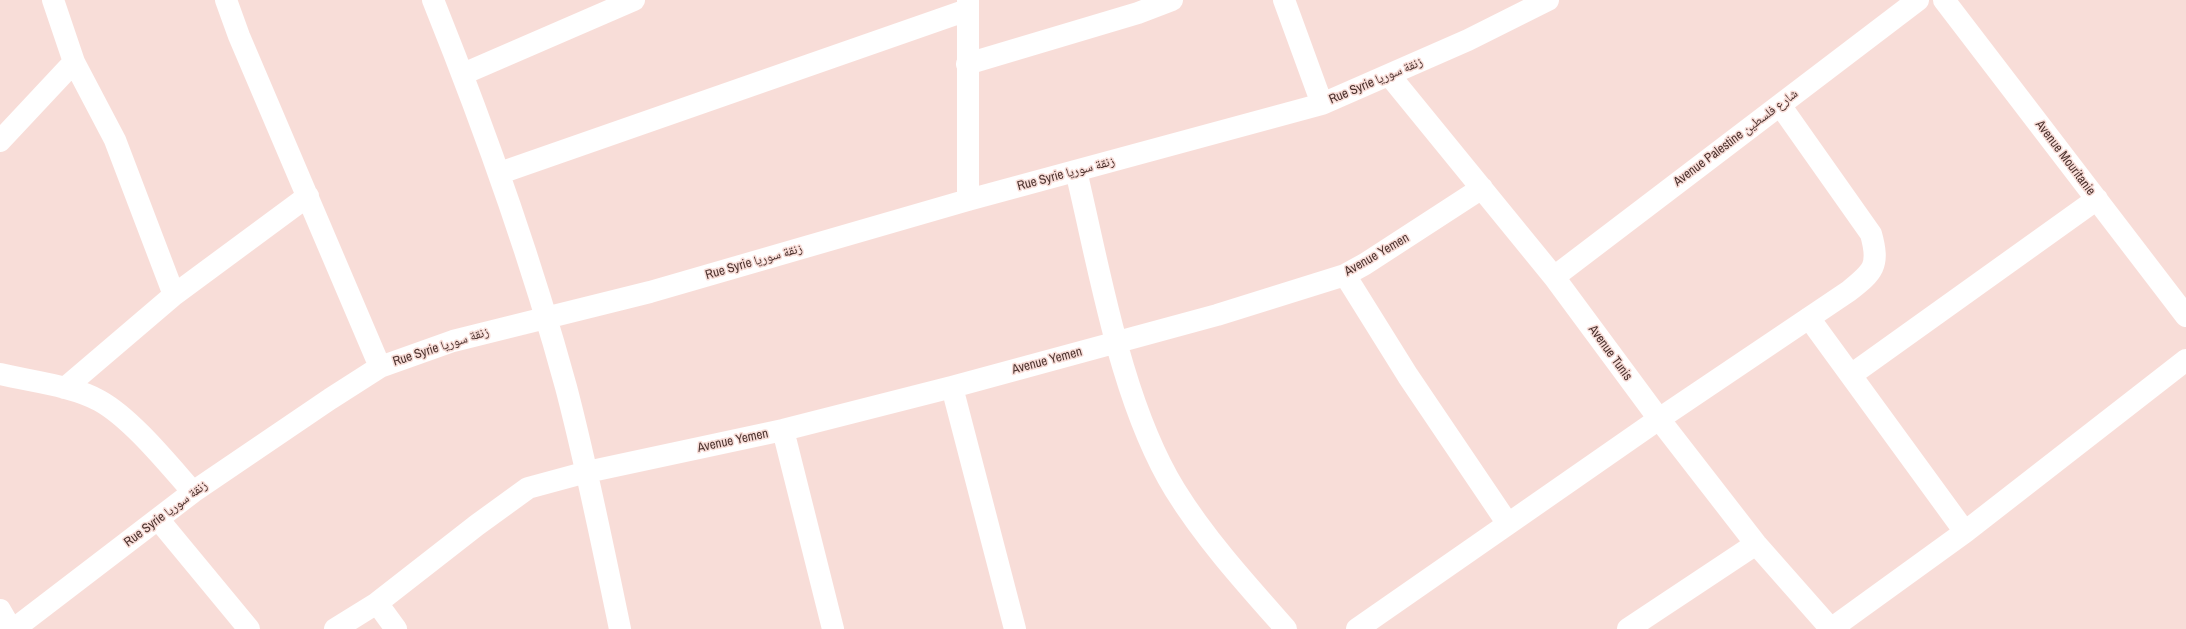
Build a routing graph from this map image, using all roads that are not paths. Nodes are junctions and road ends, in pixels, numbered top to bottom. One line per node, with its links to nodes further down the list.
1 (53, 0): 12 (street)
2 (226, 0): 22 (street)
3 (433, 0): 14 (street)
4 (634, 0): 14 (street)
5 (1172, 0): 13 (street)
6 (1284, 0): 16 (street)
7 (1548, 0): 11 (street, Rue Syrie زنقة سوريا)
8 (1918, 0): 17 (street, Avenue Palestine شارع فلسطين)
9 (1944, 0): 23 (street, Avenue Mouritanie)
10 (968, 5): 13 (street); 20 (street)
11 (1520, 6): 15 (street, Rue Syrie زنقة سوريا)
12 (74, 62): 18 (street); 27 (street)
13 (967, 64): 24 (street)
14 (463, 74): 20 (street)
15 (1390, 76): 16 (street, Rue Syrie زنقة سوريا); 21 (street, Avenue Tunis)
16 (1322, 104): 19 (street, Rue Syrie زنقة سوريا)
17 (1780, 105): 26 (street, Avenue Palestine شارع فلسطين); 30 (street)
18 (0, 141)
19 (1076, 171): 24 (street, Rue Syrie زنقة سوريا); 31 (street)
20 (500, 173): 29 (street)
21 (1482, 188): 25 (street, Avenue Yemen); 26 (street, Avenue Tunis)
22 (308, 196): 27 (street); 33 (street)
23 (2096, 199): 28 (street, Avenue Mouritanie); 35 (street)
24 (968, 200): 29 (street, Rue Syrie زنقة سوريا)
25 (1345, 275): 31 (street, Avenue Yemen); 43 (street)
26 (1554, 277): 38 (street, Avenue Tunis)
27 (174, 295): 37 (street)
28 (2186, 316)
29 (545, 317): 33 (street, Rue Syrie زنقة سوريا); 40 (street)
30 (1809, 318): 35 (street); 38 (street)
31 (1117, 342): 36 (street, Avenue Yemen); 56 (street)
32 (2186, 360): 44 (street)
33 (380, 367): 41 (street, Rue Syrie زنقة سوريا)
34 (0, 374): 37 (street)
35 (1851, 376): 44 (street)
36 (952, 387): 39 (street, Avenue Yemen); 55 (street)
37 (64, 388): 41 (street)
38 (1659, 419): 43 (street); 45 (street, Avenue Tunis)
39 (783, 430): 40 (street, Avenue Yemen); 54 (street)
40 (587, 472): 46 (street, Avenue Yemen); 53 (street)
41 (193, 492): 42 (street, Rue Syrie زنقة سوريا)
42 (158, 519): 49 (street, Rue Syrie زنقة سوريا); 50 (street)
43 (1508, 524): 57 (street)
44 (1965, 532): 59 (street)
45 (1756, 544): 58 (street); 59 (street, Avenue Tunis)
46 (377, 603): 51 (street, Avenue Yemen); 52 (street)
47 (0, 610): 48 (street)
48 (10, 629)
49 (14, 629)
50 (249, 629)
51 (335, 629)
52 (396, 629)
53 (620, 629)
54 (833, 629)
55 (1015, 629)
56 (1286, 629)
57 (1357, 629)
58 (1628, 629)
59 (1831, 629)

